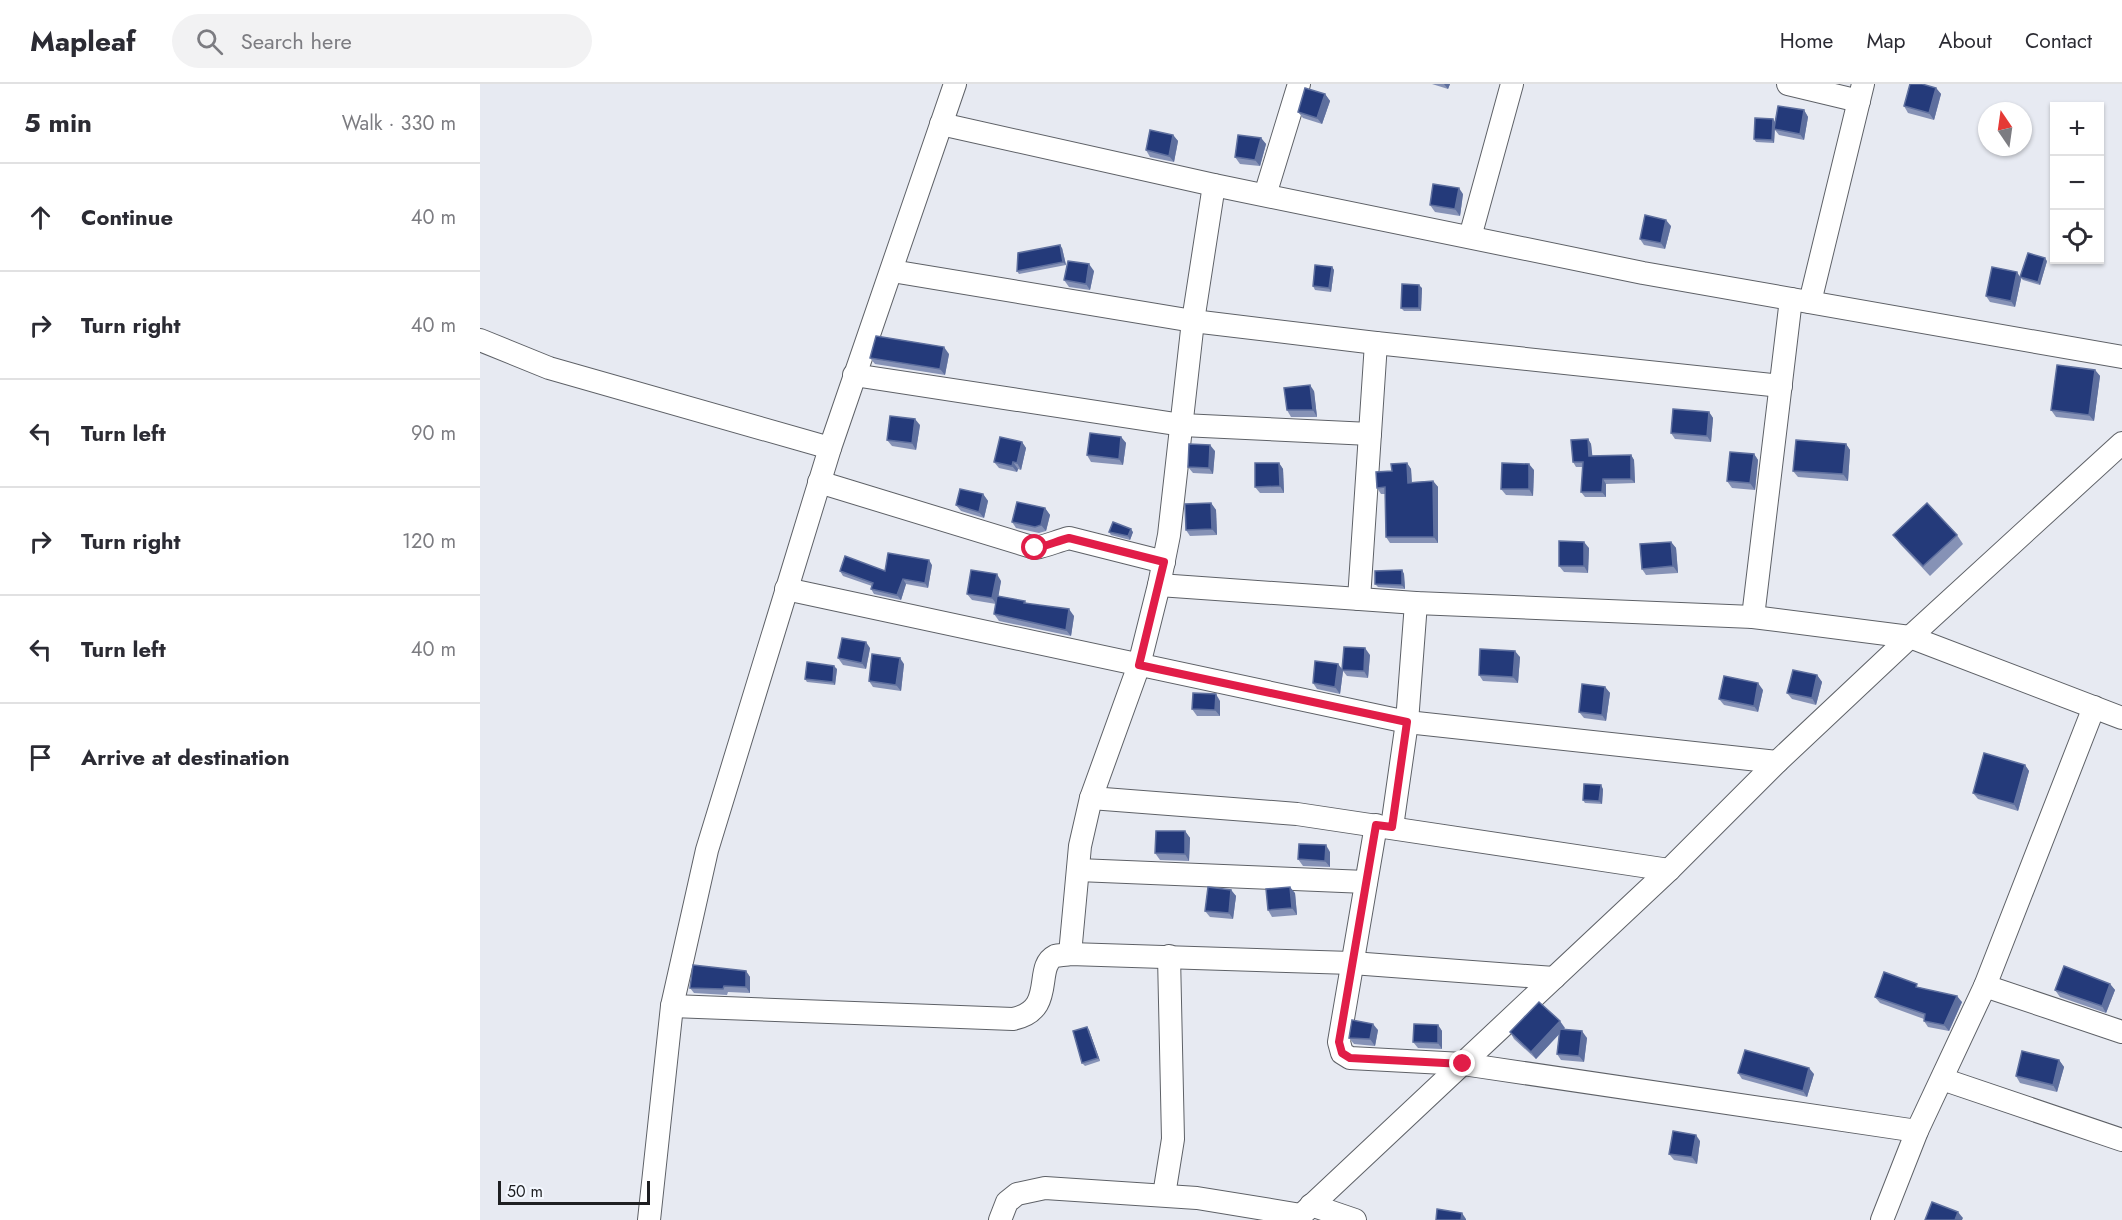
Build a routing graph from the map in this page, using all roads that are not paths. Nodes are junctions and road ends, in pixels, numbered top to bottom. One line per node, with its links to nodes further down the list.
1 (955, 84): 6 (street)
2 (1299, 84): 8 (street)
3 (1512, 84): 9 (street)
4 (1788, 84): 5 (street)
5 (1861, 93): 11 (street)
6 (941, 124): 7 (street); 10 (street)
7 (1214, 185): 8 (street); 12 (street)
8 (1265, 195): 9 (street)
9 (1470, 237): 11 (street)
10 (892, 270): 12 (street); 16 (street)
11 (1801, 301): 15 (street); 17 (street)
12 (1193, 321): 14 (street); 18 (street)
13 (480, 340): 21 (street)
14 (1376, 344): 17 (street); 19 (street)
15 (2122, 357)
16 (854, 375): 18 (street); 21 (street)
17 (1781, 386): 28 (street)
18 (1182, 425): 19 (street); 23 (street)
19 (1370, 434): 26 (street)
20 (2122, 443): 29 (street)
21 (830, 448): 22 (street)
22 (819, 482): 23 (street); 25 (street)
23 (1164, 562): 24 (street)
24 (1160, 585): 26 (street); 30 (street)
25 (786, 590): 30 (street); 45 (street)
26 (1359, 599): 27 (street)
27 (1416, 603): 28 (street); 33 (street)
28 (1753, 617): 29 (street)
29 (1910, 637): 31 (street); 34 (street)
30 (1139, 665): 33 (street); 35 (street)
31 (2094, 707): 32 (street); 44 (street)
32 (2122, 718)
33 (1407, 722): 34 (street); 36 (street)
34 (1777, 762): 38 (street)
35 (1092, 798): 36 (street); 37 (street)
36 (1384, 826): 38 (street); 39 (street)
37 (1078, 870): 39 (street); 40 (street)
38 (1669, 870): 43 (street)
39 (1366, 882): 42 (street)
40 (1070, 954): 41 (street); 45 (street)
41 (1169, 956): 42 (street); 51 (street)
42 (1352, 963): 43 (street); 47 (street)
43 (1554, 978): 47 (street)
44 (1985, 986): 46 (street); 48 (street)
45 (672, 1006): 53 (street)
46 (2122, 1032)
47 (1463, 1064): 49 (street); 52 (street)
48 (1942, 1079): 49 (street); 50 (street)
49 (1917, 1131): 56 (street)
50 (2122, 1140)
51 (1164, 1195): 52 (street); 54 (street)
52 (1303, 1213): 55 (street)
53 (649, 1220)
54 (1000, 1220)
55 (1355, 1220)
56 (1882, 1220)

